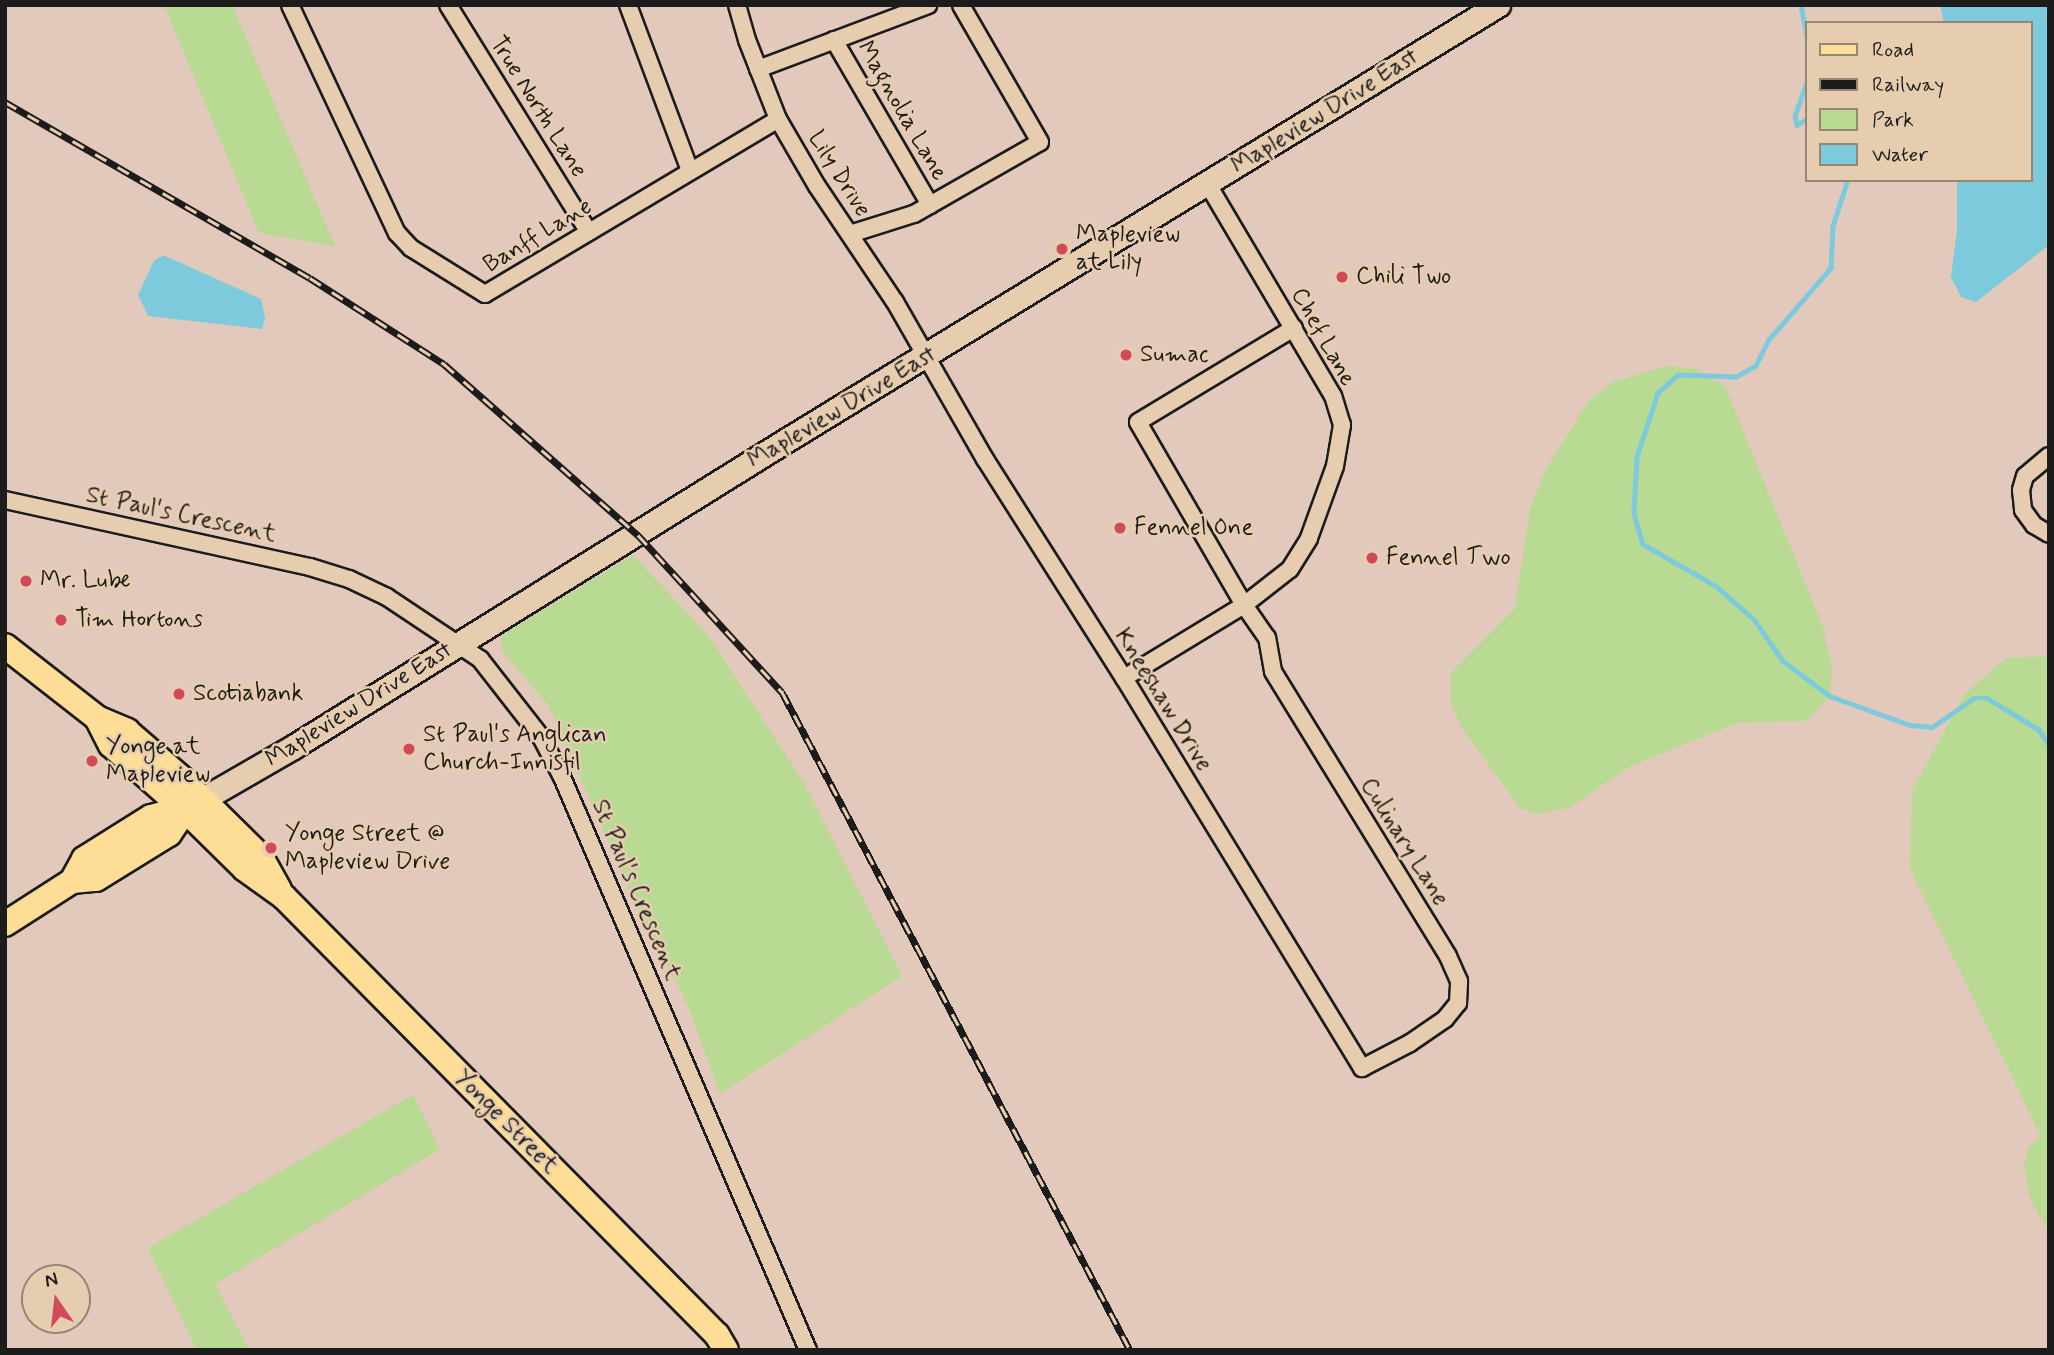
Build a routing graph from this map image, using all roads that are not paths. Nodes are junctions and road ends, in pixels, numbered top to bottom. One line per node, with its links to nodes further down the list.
1 (290, 5): 14 (street, Banff Lane)
2 (448, 5): 14 (street, True North Lane)
3 (628, 5): 11 (street)
4 (737, 5): 9 (street, Lily Drive)
5 (928, 5): 8 (street)
6 (961, 5): 13 (street)
7 (1499, 5): 12 (main road, Mapleview Drive East)
8 (834, 40): 9 (street); 13 (street, Magnolia Lane)
9 (758, 69): 10 (street, Lily Drive)
10 (778, 119): 11 (street, Banff Lane); 15 (street, Lily Drive)
11 (690, 171): 14 (street, Banff Lane)
12 (1208, 185): 16 (street, Chef Lane); 17 (main road, Mapleview Drive East)
13 (930, 205): 15 (street)
14 (589, 232)
15 (850, 234): 17 (street, Lily Drive)
16 (1294, 328): 21 (street, Chef Lane); 21 (street, Culinary Lane)
17 (925, 358): 22 (main road, Mapleview Drive East); 24 (street, Kneeshaw Drive)
18 (2049, 456): 20 (street)
19 (5, 500): 22 (street, St Paul's Crescent)
20 (2049, 534)
21 (1244, 605): 24 (street, Chef Lane); 27 (street, Culinary Lane)
22 (458, 644): 25 (main road, Mapleview Drive East); 29 (street, St Paul's Crescent)
23 (5, 646): 25 (main road, Yonge Street)
24 (1124, 678): 27 (street, Kneeshaw Drive)
25 (194, 804): 26 (main road, Mapleview Drive East); 28 (main road, Yonge Street)
26 (5, 924)
27 (1362, 1068)
28 (726, 1350)
29 (808, 1350)

